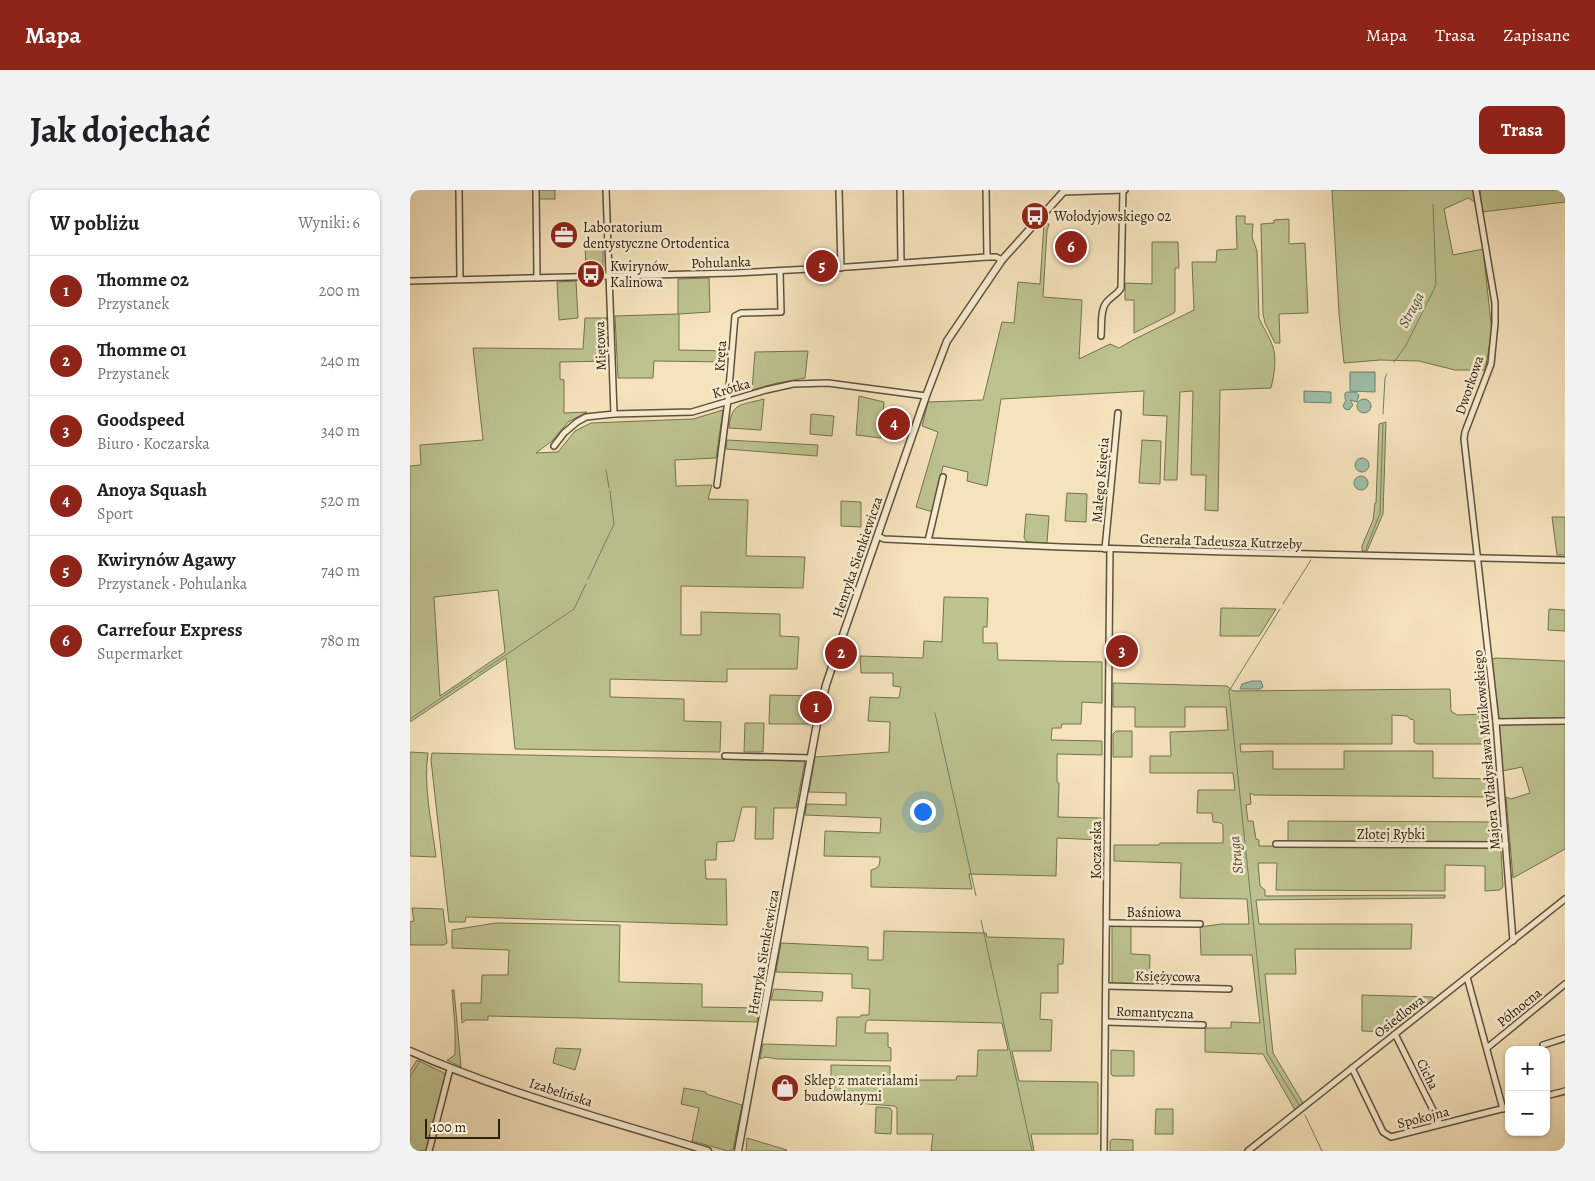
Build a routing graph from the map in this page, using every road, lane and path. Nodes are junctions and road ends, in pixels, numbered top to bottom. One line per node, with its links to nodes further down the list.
1 (459, 190): 17 (street)
2 (536, 190): 16 (street)
3 (606, 190): 15 (street, Miętowa)
4 (839, 190): 13 (street)
5 (900, 190): 12 (street)
6 (986, 190): 10 (street)
7 (1125, 190): 9 (street); 19 (street)
8 (1476, 190): 30 (street, Dworkowa)
9 (1064, 191): 11 (street, Henryka Sienkiewicza)
10 (987, 257): 11 (street, Pohulanka); 12 (street, Pohulanka)
11 (1002, 260): 20 (street, Henryka Sienkiewicza)
12 (901, 263): 13 (street, Pohulanka)
13 (841, 268): 14 (street, Pohulanka)
14 (780, 271): 15 (street, Pohulanka); 21 (street, Kręta)
15 (609, 277): 16 (street, Pohulanka); 23 (street, Miętowa)
16 (537, 278): 17 (street, Pohulanka)
17 (460, 279): 18 (street, Pohulanka)
18 (410, 281)
19 (1101, 336)
20 (926, 396): 21 (street, Krótka); 27 (street, Henryka Sienkiewicza)
21 (728, 400): 23 (street, Krótka); 26 (street, Kręta)
22 (1118, 413): 29 (street, Małego Księcia)
23 (614, 414): 24 (street, Krótka)
24 (554, 446)
25 (943, 477): 28 (street)
26 (717, 486)
27 (878, 536): 28 (street, Generała Tadeusza Kutrzeby); 35 (street, Henryka Sienkiewicza)
28 (928, 541): 29 (street, Generała Tadeusza Kutrzeby)
29 (1108, 549): 30 (street, Generała Tadeusza Kutrzeby); 39 (street, Koczarska)
30 (1478, 558): 31 (street, Generała Tadeusza Kutrzeby); 33 (street, Majora Władysława Mizikowskiego)
31 (1565, 560)
32 (1565, 721): 33 (street)
33 (1496, 722): 37 (street, Majora Władysława Mizikowskiego)
34 (725, 756): 35 (street)
35 (811, 758): 62 (street, Henryka Sienkiewicza)
36 (1276, 844): 37 (street, Złotej Rybki)
37 (1506, 844): 41 (street, Majora Władysława Mizikowskiego)
38 (1565, 899): 41 (street, Osiedlowa)
39 (1107, 924): 40 (street, Baśniowa); 44 (street, Koczarska)
40 (1200, 924)
41 (1513, 941): 42 (street, Osiedlowa)
42 (1468, 977): 48 (street, Osiedlowa); 51 (street)
43 (1565, 984): 51 (street, Północna)
44 (1106, 986): 45 (street, Księżycowa); 46 (street, Koczarska)
45 (1229, 989)
46 (1106, 1022): 47 (street, Romantyczna); 63 (street, Koczarska)
47 (1203, 1025)
48 (1395, 1034): 54 (street, Osiedlowa); 59 (street, Cicha)
49 (1565, 1038): 50 (street)
50 (1543, 1044)
51 (1487, 1048): 57 (street)
52 (410, 1051): 53 (street, Izabelińska)
53 (450, 1068): 60 (street); 61 (street, Izabelińska)
54 (1352, 1068): 59 (street, Spokojna); 64 (street, Osiedlowa)
55 (1565, 1091): 56 (street)
56 (1550, 1095)
57 (1505, 1105)
58 (1505, 1108): 59 (street, Spokojna)
59 (1440, 1124)
60 (429, 1151)
61 (708, 1151)
62 (738, 1151)
63 (1104, 1151)
64 (1248, 1151)

